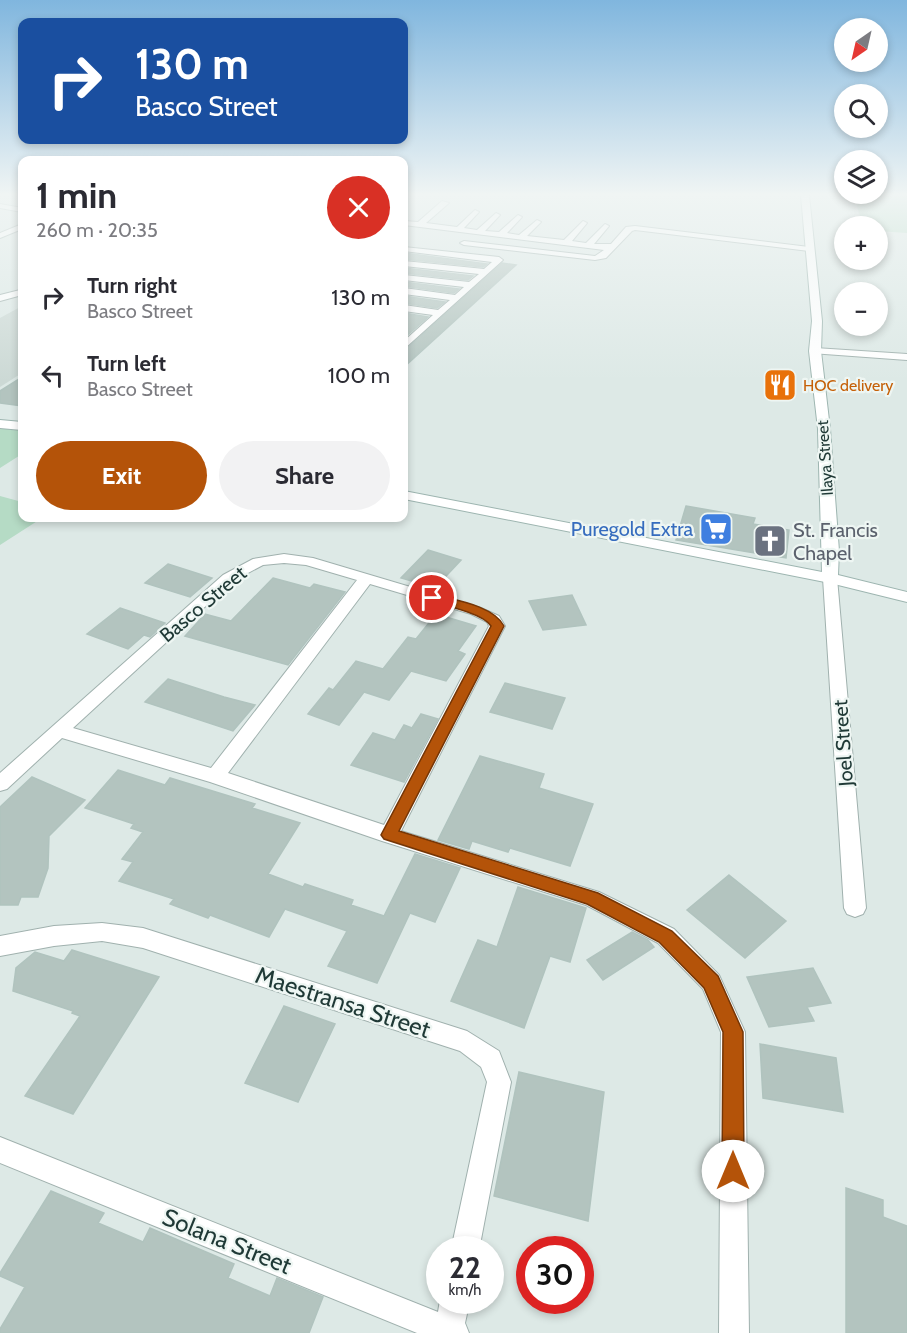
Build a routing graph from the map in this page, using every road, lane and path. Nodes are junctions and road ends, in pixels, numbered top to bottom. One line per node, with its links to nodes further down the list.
1 (475, 257): 4 (street)
2 (810, 257): 16 (street, Ilaya Street)
3 (408, 263): 4 (street)
4 (485, 272): 6 (street)
5 (408, 277): 6 (street)
6 (470, 285): 10 (street)
7 (408, 292): 10 (street)
8 (18, 294): 9 (street)
9 (0, 298)
10 (456, 298): 12 (street)
11 (408, 309): 12 (street)
12 (439, 313): 14 (street)
13 (408, 328): 14 (street)
14 (421, 330): 15 (street)
15 (408, 342)
16 (815, 351): 17 (street); 22 (street, Ilaya Street)
17 (907, 357)
18 (0, 424): 19 (street)
19 (18, 426)
20 (408, 496): 22 (street)
21 (367, 578): 24 (street, Basco Street); 25 (street); 27 (street, Basco Street)
22 (830, 578): 23 (street); 28 (street, Joel Street)
23 (907, 597)
24 (60, 730): 25 (street); 26 (street, Basco Street)
25 (215, 776): 27 (street)
26 (0, 784)
27 (389, 835): 34 (street)
28 (855, 908)
29 (0, 946): 31 (street, Maestransa Street)
30 (0, 1150): 33 (street, Solana Street)
31 (468, 1236)
32 (452, 1314): 33 (street)
33 (450, 1332)
34 (734, 1333)

